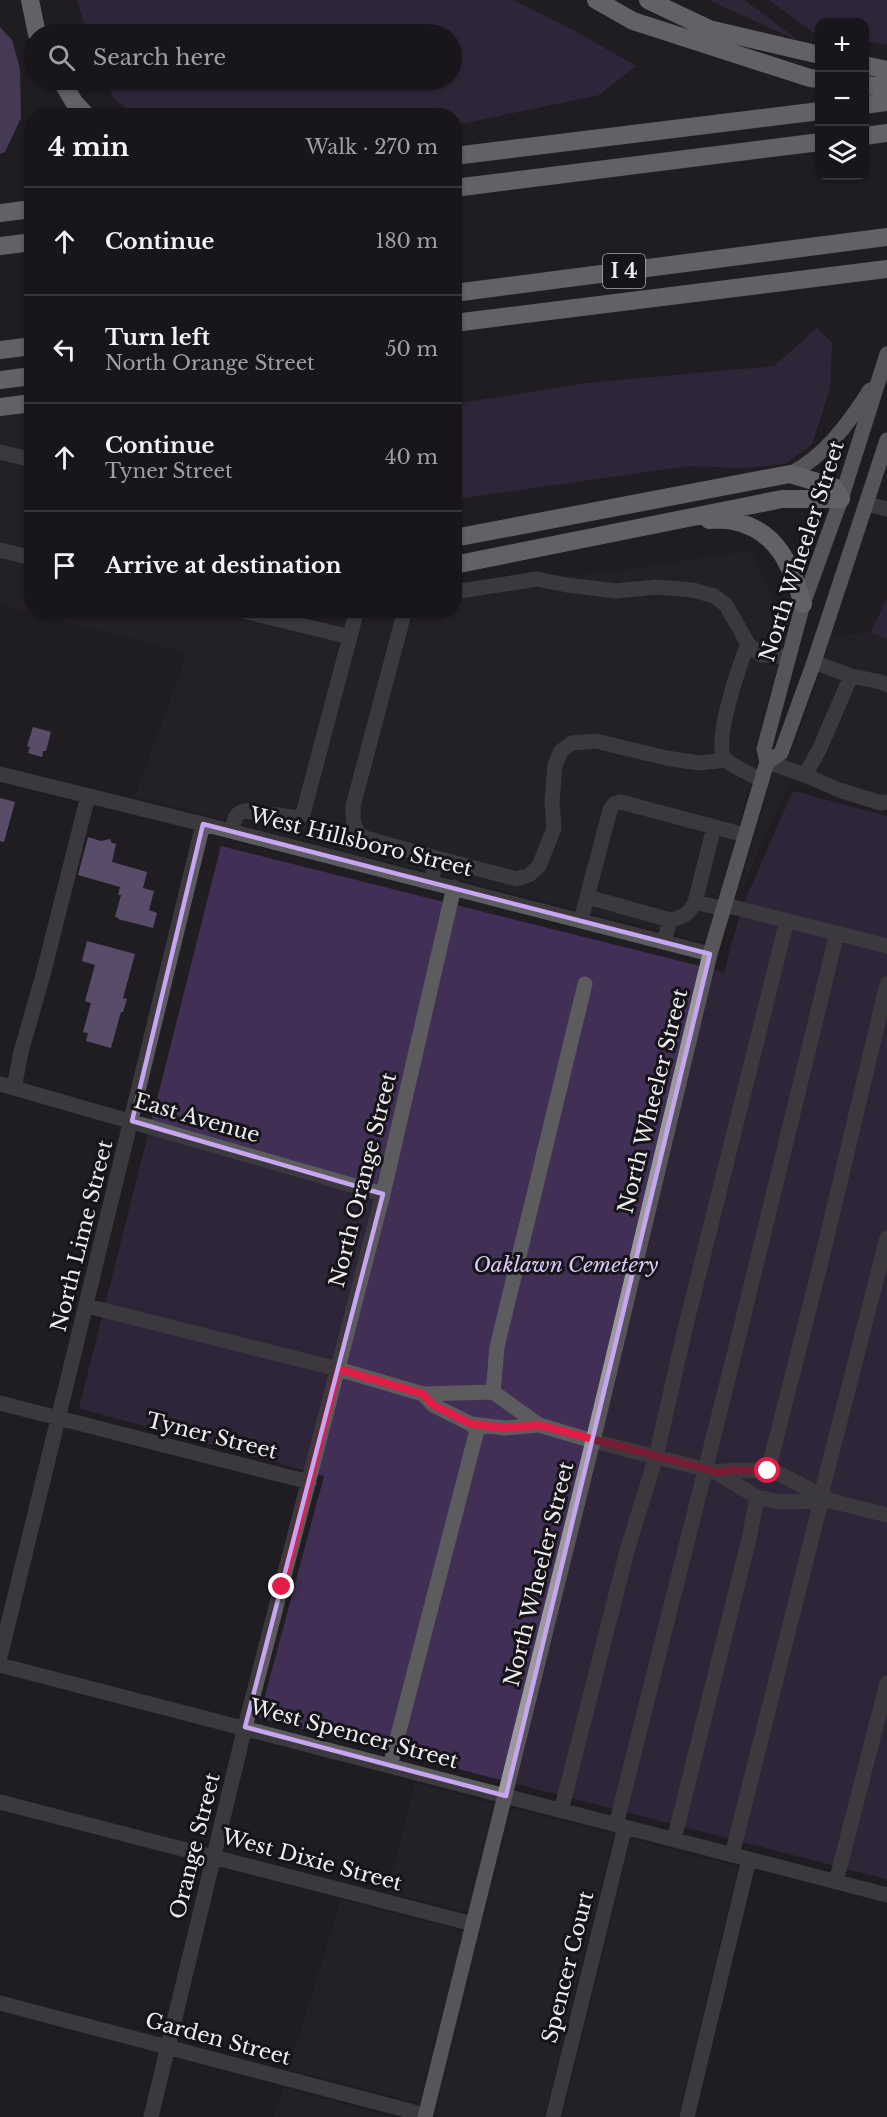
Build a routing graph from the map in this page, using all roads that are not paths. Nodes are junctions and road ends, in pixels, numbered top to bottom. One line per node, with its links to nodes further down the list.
1 (30, 0): 4 (highway)
2 (596, 0): 8 (highway)
3 (648, 0): 5 (highway)
4 (35, 24)
5 (815, 54)
6 (869, 66): 7 (highway)
7 (887, 70)
8 (815, 79)
9 (869, 85): 10 (highway)
10 (887, 87)
11 (67, 90): 14 (highway)
12 (887, 102): 13 (highway)
13 (869, 104)
14 (80, 108)
15 (815, 111): 19 (highway)
16 (887, 133): 17 (highway)
17 (869, 135)
18 (815, 143): 20 (highway)
19 (462, 155)
20 (462, 187)
21 (24, 210): 22 (highway)
22 (0, 213)
23 (887, 237): 27 (highway, I 4)
24 (24, 243): 25 (highway)
25 (0, 246)
26 (887, 269): 28 (highway)
27 (462, 292)
28 (462, 322)
29 (24, 347): 30 (highway)
30 (0, 350)
31 (885, 362): 39 (main road); 40 (main road, North Wheeler Street)
32 (24, 377): 33 (highway)
33 (0, 380)
34 (24, 404): 35 (highway)
35 (0, 407)
36 (887, 440): 41 (main road, North Wheeler Street)
37 (0, 452): 38 (street)
38 (24, 458)
39 (790, 474): 40 (highway); 44 (highway)
40 (841, 499): 41 (main road); 43 (highway); 49 (main road, North Wheeler Street)
41 (867, 504): 42 (street); 56 (main road, North Wheeler Street)
42 (887, 509)
43 (678, 518): 47 (highway); 49 (highway)
44 (462, 536)
45 (0, 550): 46 (street)
46 (24, 556)
47 (462, 563)
48 (462, 591): 54 (street)
49 (803, 604): 55 (main road, North Wheeler Street)
50 (272, 618): 53 (street)
51 (355, 618): 53 (street)
52 (403, 618): 70 (street)
53 (350, 637): 68 (street)
54 (748, 644): 55 (street); 59 (street)
55 (789, 657): 60 (main road, North Wheeler Street)
56 (814, 662): 57 (street); 60 (main road, North Wheeler Street)
57 (851, 676): 58 (street); 62 (street)
58 (887, 685)
59 (726, 760): 63 (street); 70 (street)
60 (767, 762): 62 (street); 63 (main road, North Wheeler Street)
61 (0, 774): 64 (street, West Hillsboro Street)
62 (805, 775): 65 (street)
63 (760, 784): 69 (main road, North Wheeler Street)
64 (88, 796): 66 (street, West Hillsboro Street); 85 (street)
65 (884, 803)
66 (203, 824): 68 (street, West Hillsboro Street); 86 (street, North Lime Street)
67 (714, 827): 69 (street); 73 (street); 74 (street)
68 (232, 831): 71 (street, West Hillsboro Street)
69 (745, 835): 75 (main road, North Wheeler Street)
70 (436, 858): 71 (street)
71 (430, 881): 72 (street, West Hillsboro Street)
72 (454, 887): 76 (street, West Hillsboro Street); 87 (street, North Orange Street)
73 (588, 897): 76 (street); 77 (street)
74 (695, 902): 75 (street); 77 (street)
75 (724, 907): 78 (street); 82 (main road, North Wheeler Street)
76 (581, 920): 80 (street, West Hillsboro Street)
77 (670, 920): 80 (street)
78 (787, 920): 79 (street); 98 (street)
79 (837, 933): 81 (street); 99 (street, Spencer Court)
80 (664, 942): 82 (street, West Hillsboro Street)
81 (887, 946)
82 (710, 954): 97 (main road, North Wheeler Street)
83 (585, 984): 91 (street)
84 (887, 984): 100 (street)
85 (7, 1086): 86 (street, East Avenue)
86 (132, 1120): 87 (street, East Avenue); 89 (street, North Lime Street)
87 (383, 1194): 90 (street, North Orange Street)
88 (887, 1238): 103 (street)
89 (87, 1306): 90 (street); 94 (street, North Lime Street)
90 (338, 1369): 92 (street); 101 (street, North Orange Street)
91 (493, 1392): 92 (street); 96 (street)
92 (423, 1394): 95 (street)
93 (0, 1403): 94 (street, Tyner Street)
94 (59, 1419): 101 (street, Tyner Street); 105 (street, North Lime Street)
95 (471, 1424): 96 (street); 109 (street)
96 (539, 1425): 97 (street)
97 (593, 1441): 98 (street); 110 (main road, North Wheeler Street)
98 (656, 1457): 99 (street); 112 (street)
99 (710, 1471): 100 (street); 102 (street); 113 (street, Spencer Court)
100 (768, 1471): 103 (street)
101 (309, 1482): 108 (street, Orange Street)
102 (757, 1497): 103 (street); 114 (street)
103 (824, 1499): 104 (street); 115 (street)
104 (887, 1515)
105 (0, 1657)
106 (0, 1665): 108 (street, West Spencer Street)
107 (887, 1683): 118 (street)
108 (245, 1727): 109 (street, West Spencer Street); 116 (street, Orange Street)
109 (390, 1766): 110 (street, West Spencer Street)
110 (506, 1796): 112 (street, West Spencer Street); 120 (main road, North Wheeler Street)
111 (0, 1802): 116 (street, West Dixie Street)
112 (561, 1811): 113 (street, West Spencer Street)
113 (620, 1826): 114 (street, West Spencer Street); 127 (street, Spencer Court)
114 (674, 1840): 115 (street, West Spencer Street)
115 (732, 1855): 117 (street, West Spencer Street)
116 (214, 1857): 120 (street, West Dixie Street); 122 (street, Orange Street)
117 (749, 1859): 118 (street, West Spencer Street); 128 (street)
118 (836, 1882): 119 (street, West Spencer Street)
119 (887, 1895)
120 (473, 1924): 124 (main road, North Wheeler Street)
121 (0, 2003): 122 (street, Garden Street)
122 (167, 2048): 123 (street, Garden Street); 125 (street, Orange Street)
123 (371, 2101): 124 (street, Garden Street); 126 (street)
124 (425, 2116)
125 (151, 2117)
126 (367, 2117)
127 (553, 2117)
128 (687, 2117)

